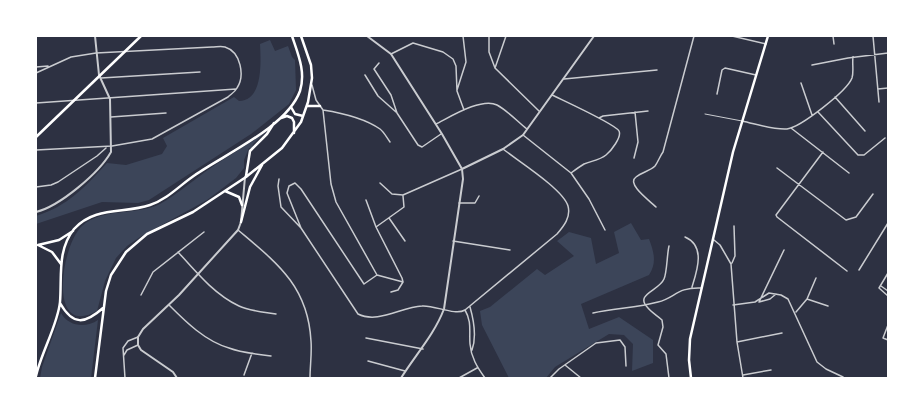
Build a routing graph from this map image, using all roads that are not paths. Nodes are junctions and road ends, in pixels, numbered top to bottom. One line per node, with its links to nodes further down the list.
1 (95, 36): 18 (street)
2 (141, 36): 17 (main road)
3 (292, 36): 50 (main road)
4 (301, 36): 36 (main road)
5 (367, 36): 20 (street)
6 (463, 36): 40 (street)
7 (489, 36): 27 (street)
8 (506, 36): 27 (street)
9 (594, 36): 34 (street)
10 (694, 36): 100 (street)
11 (732, 36): 15 (street)
12 (768, 36): 15 (main road)
13 (833, 36): 16 (street)
14 (873, 36): 21 (street)
15 (766, 44): 32 (main road)
16 (834, 44)
17 (125, 52): 18 (street); 33 (main road); 38 (street)
18 (96, 53): 25 (street); 33 (street)
19 (888, 53): 21 (street)
20 (391, 54): 40 (street); 67 (street)
21 (875, 54): 22 (street); 39 (street)
22 (853, 57): 24 (street); 43 (street)
23 (379, 63): 58 (street)
24 (812, 65)
25 (50, 66): 26 (street); 30 (street)
26 (36, 67)
27 (494, 68): 53 (street)
28 (657, 70): 34 (street)
29 (200, 72): 33 (street)
30 (36, 73)
31 (365, 75): 58 (street)
32 (756, 75): 41 (street); 65 (main road)
33 (100, 77): 44 (street); 45 (main road)
34 (562, 79): 42 (street)
35 (801, 83): 61 (street)
36 (312, 85): 48 (main road); 49 (street)
37 (888, 88): 39 (street)
38 (237, 89): 44 (street); 77 (street)
39 (878, 89): 46 (street)
40 (457, 90): 52 (street)
41 (717, 94)
42 (551, 95): 53 (street); 64 (street)
43 (835, 97): 56 (street); 70 (street)
44 (110, 99): 45 (street); 62 (street)
45 (72, 101): 47 (street); 74 (main road)
46 (879, 102)
47 (36, 103)
48 (307, 106): 49 (main road); 60 (main road)
49 (320, 106): 51 (street)
50 (291, 107): 60 (main road); 63 (main road)
51 (323, 110): 76 (street); 127 (street)
52 (464, 110): 67 (street); 69 (street)
53 (539, 111): 69 (street)
54 (648, 111): 55 (street)
55 (635, 112): 64 (street); 82 (street)
56 (817, 112): 61 (street); 75 (street)
57 (166, 113): 62 (street)
58 (397, 113): 72 (street)
59 (705, 114): 65 (lane)
60 (303, 116): 71 (main road)
61 (812, 116): 68 (street)
62 (111, 117): 77 (street)
63 (279, 118): 66 (main road); 71 (main road)
64 (598, 118): 86 (street)
65 (742, 121): 68 (street); 113 (main road)
66 (274, 122): 88 (main road); 108 (main road)
67 (436, 124): 72 (street)
68 (791, 128): 81 (street)
69 (527, 129): 73 (street)
70 (865, 131)
71 (294, 133): 83 (main road)
72 (442, 134): 85 (street)
73 (523, 135): 79 (street); 86 (street)
74 (36, 137)
75 (885, 138)
76 (390, 142)
77 (112, 146): 78 (street); 101 (street)
78 (107, 147): 80 (street); 92 (street)
79 (503, 149): 85 (street); 144 (street)
80 (36, 150)
81 (822, 152): 87 (street); 91 (street)
82 (634, 158)
83 (264, 161): 88 (main road); 103 (main road)
84 (777, 168): 91 (street)
85 (462, 169): 95 (street); 98 (street)
86 (571, 173): 110 (street)
87 (849, 173)
88 (246, 177): 93 (main road); 99 (street)
89 (279, 178): 107 (street)
90 (380, 183): 95 (street)
91 (799, 184): 94 (street); 124 (street)
92 (36, 187)
93 (224, 191): 99 (main road); 146 (main road)
94 (873, 194)
95 (403, 195): 102 (street)
96 (479, 196): 98 (street)
97 (366, 200): 106 (street)
98 (459, 203): 115 (street)
99 (242, 205): 103 (street)
100 (656, 207)
101 (36, 212)
102 (389, 218): 106 (street); 114 (street)
103 (241, 222): 109 (street)
104 (888, 223): 123 (street)
105 (734, 226): 122 (street)
106 (376, 227): 129 (street)
107 (301, 228): 127 (street); 147 (street)
108 (74, 229): 116 (main road); 121 (main road)
109 (238, 230): 126 (street); 178 (street)
110 (605, 230)
111 (204, 232): 120 (street)
112 (685, 237): 131 (street)
113 (714, 240): 122 (street); 132 (main road)
114 (405, 241)
115 (454, 241): 118 (street); 147 (street)
116 (37, 245): 121 (main road)
117 (669, 246): 141 (street)
118 (510, 250)
119 (784, 250): 139 (street)
120 (178, 252): 126 (street); 136 (street)
121 (61, 264): 140 (main road)
122 (731, 264): 143 (street)
123 (859, 270)
124 (847, 272)
125 (888, 273): 130 (street)
126 (198, 274): 142 (street); 151 (street)
127 (377, 275): 129 (street)
128 (816, 278): 138 (street)
129 (403, 281): 134 (street)
130 (880, 286): 133 (street); 137 (street)
131 (692, 287): 132 (street); 141 (street)
132 (702, 288): 185 (main road)
133 (888, 291)
134 (391, 292)
135 (776, 294): 139 (street); 139 (street); 150 (street)
136 (141, 295)
137 (888, 296)
138 (807, 299): 145 (street); 150 (street)
139 (759, 301): 143 (street)
140 (60, 302): 146 (main road); 172 (main road)
141 (644, 304): 149 (street); 184 (street)
142 (169, 305): 155 (street); 162 (street)
143 (733, 305): 158 (street)
144 (470, 306): 148 (street); 161 (street)
145 (828, 306)
146 (104, 308): 175 (main road)
147 (444, 309): 148 (street); 160 (street)
148 (465, 310): 161 (street)
149 (593, 313)
150 (796, 313): 174 (street)
151 (276, 314)
152 (888, 326): 153 (street)
153 (888, 329): 157 (street)
154 (782, 333): 158 (street)
155 (138, 337): 159 (street); 163 (street)
156 (366, 338): 160 (street)
157 (888, 340)
158 (736, 342): 173 (street)
159 (138, 345): 163 (street); 177 (street)
160 (422, 349): 170 (street)
161 (472, 350): 168 (street)
162 (252, 353): 164 (street); 171 (street)
163 (124, 354): 176 (street)
164 (271, 356)
165 (368, 361): 170 (street)
166 (565, 365): 167 (street); 182 (street); 183 (street)
167 (626, 366)
168 (477, 368): 180 (street); 181 (street)
169 (771, 370): 173 (street)
170 (405, 371): 179 (street)
171 (244, 375)
172 (36, 376)
173 (742, 377)
174 (843, 377)
175 (95, 378)
176 (125, 378)
177 (177, 378)
178 (310, 378)
179 (401, 378)
180 (460, 378)
181 (485, 378)
182 (550, 378)
183 (582, 378)
184 (669, 378)
185 (691, 378)

